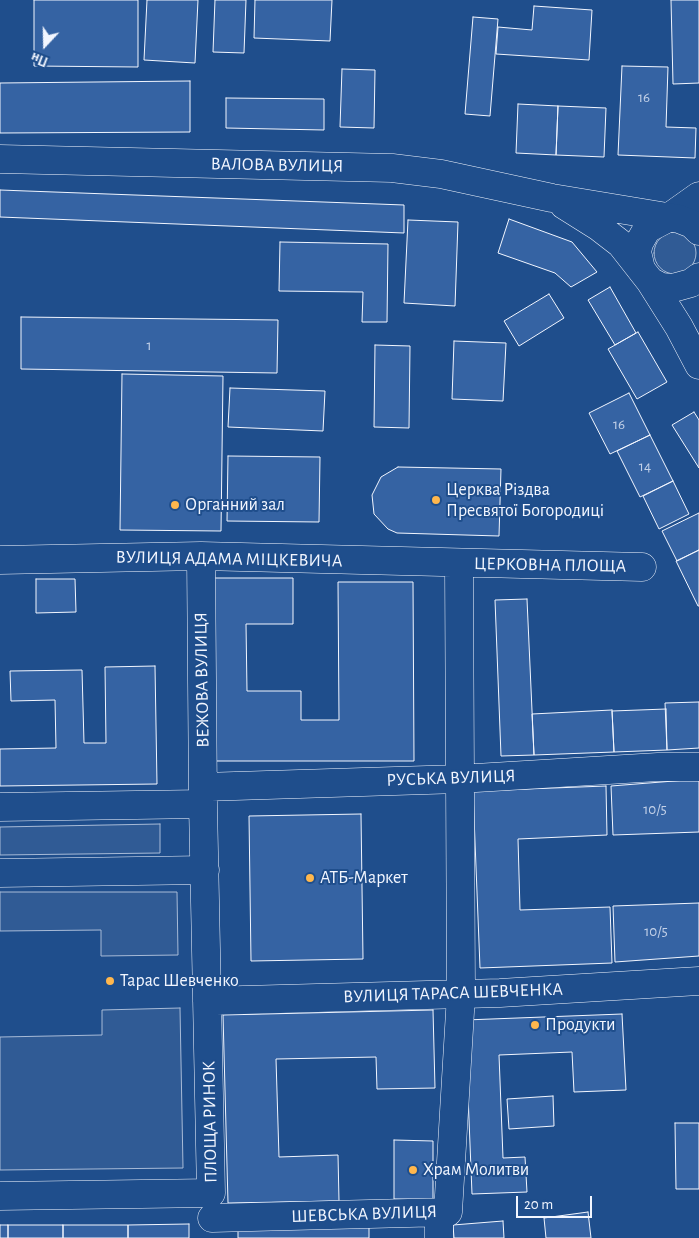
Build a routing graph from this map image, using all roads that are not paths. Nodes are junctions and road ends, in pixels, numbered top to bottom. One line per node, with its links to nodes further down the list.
1 (0, 159): 3 (street, ВАЛОВА ВУЛИЦЯ)
2 (699, 196): 4 (street)
3 (552, 198): 4 (street, ВАЛОВА ВУЛИЦЯ); 6 (street, ВАЛОВА ВУЛИЦЯ)
4 (668, 218): 5 (street, ВАЛОВА ВУЛИЦЯ); 6 (street, ВАЛОВА ВУЛИЦЯ)
5 (699, 231)
6 (646, 275): 7 (street); 8 (street, ВАЛОВА ВУЛИЦЯ)
7 (699, 277): 8 (street)
8 (679, 327): 9 (street, ВАЛОВА ВУЛИЦЯ)
9 (699, 365)
10 (201, 556): 11 (street, ВУЛИЦЯ АДАМА МІЦКЕВИЧА); 12 (street, ВУЛИЦЯ АДАМА МІЦКЕВИЧА); 16 (street, ВЕЖОВА ВУЛИЦЯ)
11 (0, 560)
12 (459, 564): 13 (street, ЦЕРКОВНА ПЛОЩА); 15 (street)
13 (642, 567)
14 (699, 767): 15 (street, РУСЬКА ВУЛИЦЯ)
15 (458, 779): 16 (street, РУСЬКА ВУЛИЦЯ); 21 (street)
16 (203, 795): 17 (street); 18 (street, ПЛОЩА РИНОК)
17 (0, 807)
18 (205, 870): 19 (street); 22 (street, ПЛОЩА РИНОК)
19 (0, 873)
20 (699, 981): 21 (street, ВУЛИЦЯ ТАРАСА ШЕВЧЕНКА)
21 (461, 994): 22 (street, ВУЛИЦЯ ТАРАСА ШЕВЧЕНКА); 25 (street, ШЕВСЬКА ВУЛИЦЯ)
22 (207, 1001): 24 (street, ПЛОЩА РИНОК)
23 (0, 1196): 24 (street, ПЛОЩА РИНОК)
24 (213, 1216): 25 (street, ШЕВСЬКА ВУЛИЦЯ)
25 (439, 1225)

